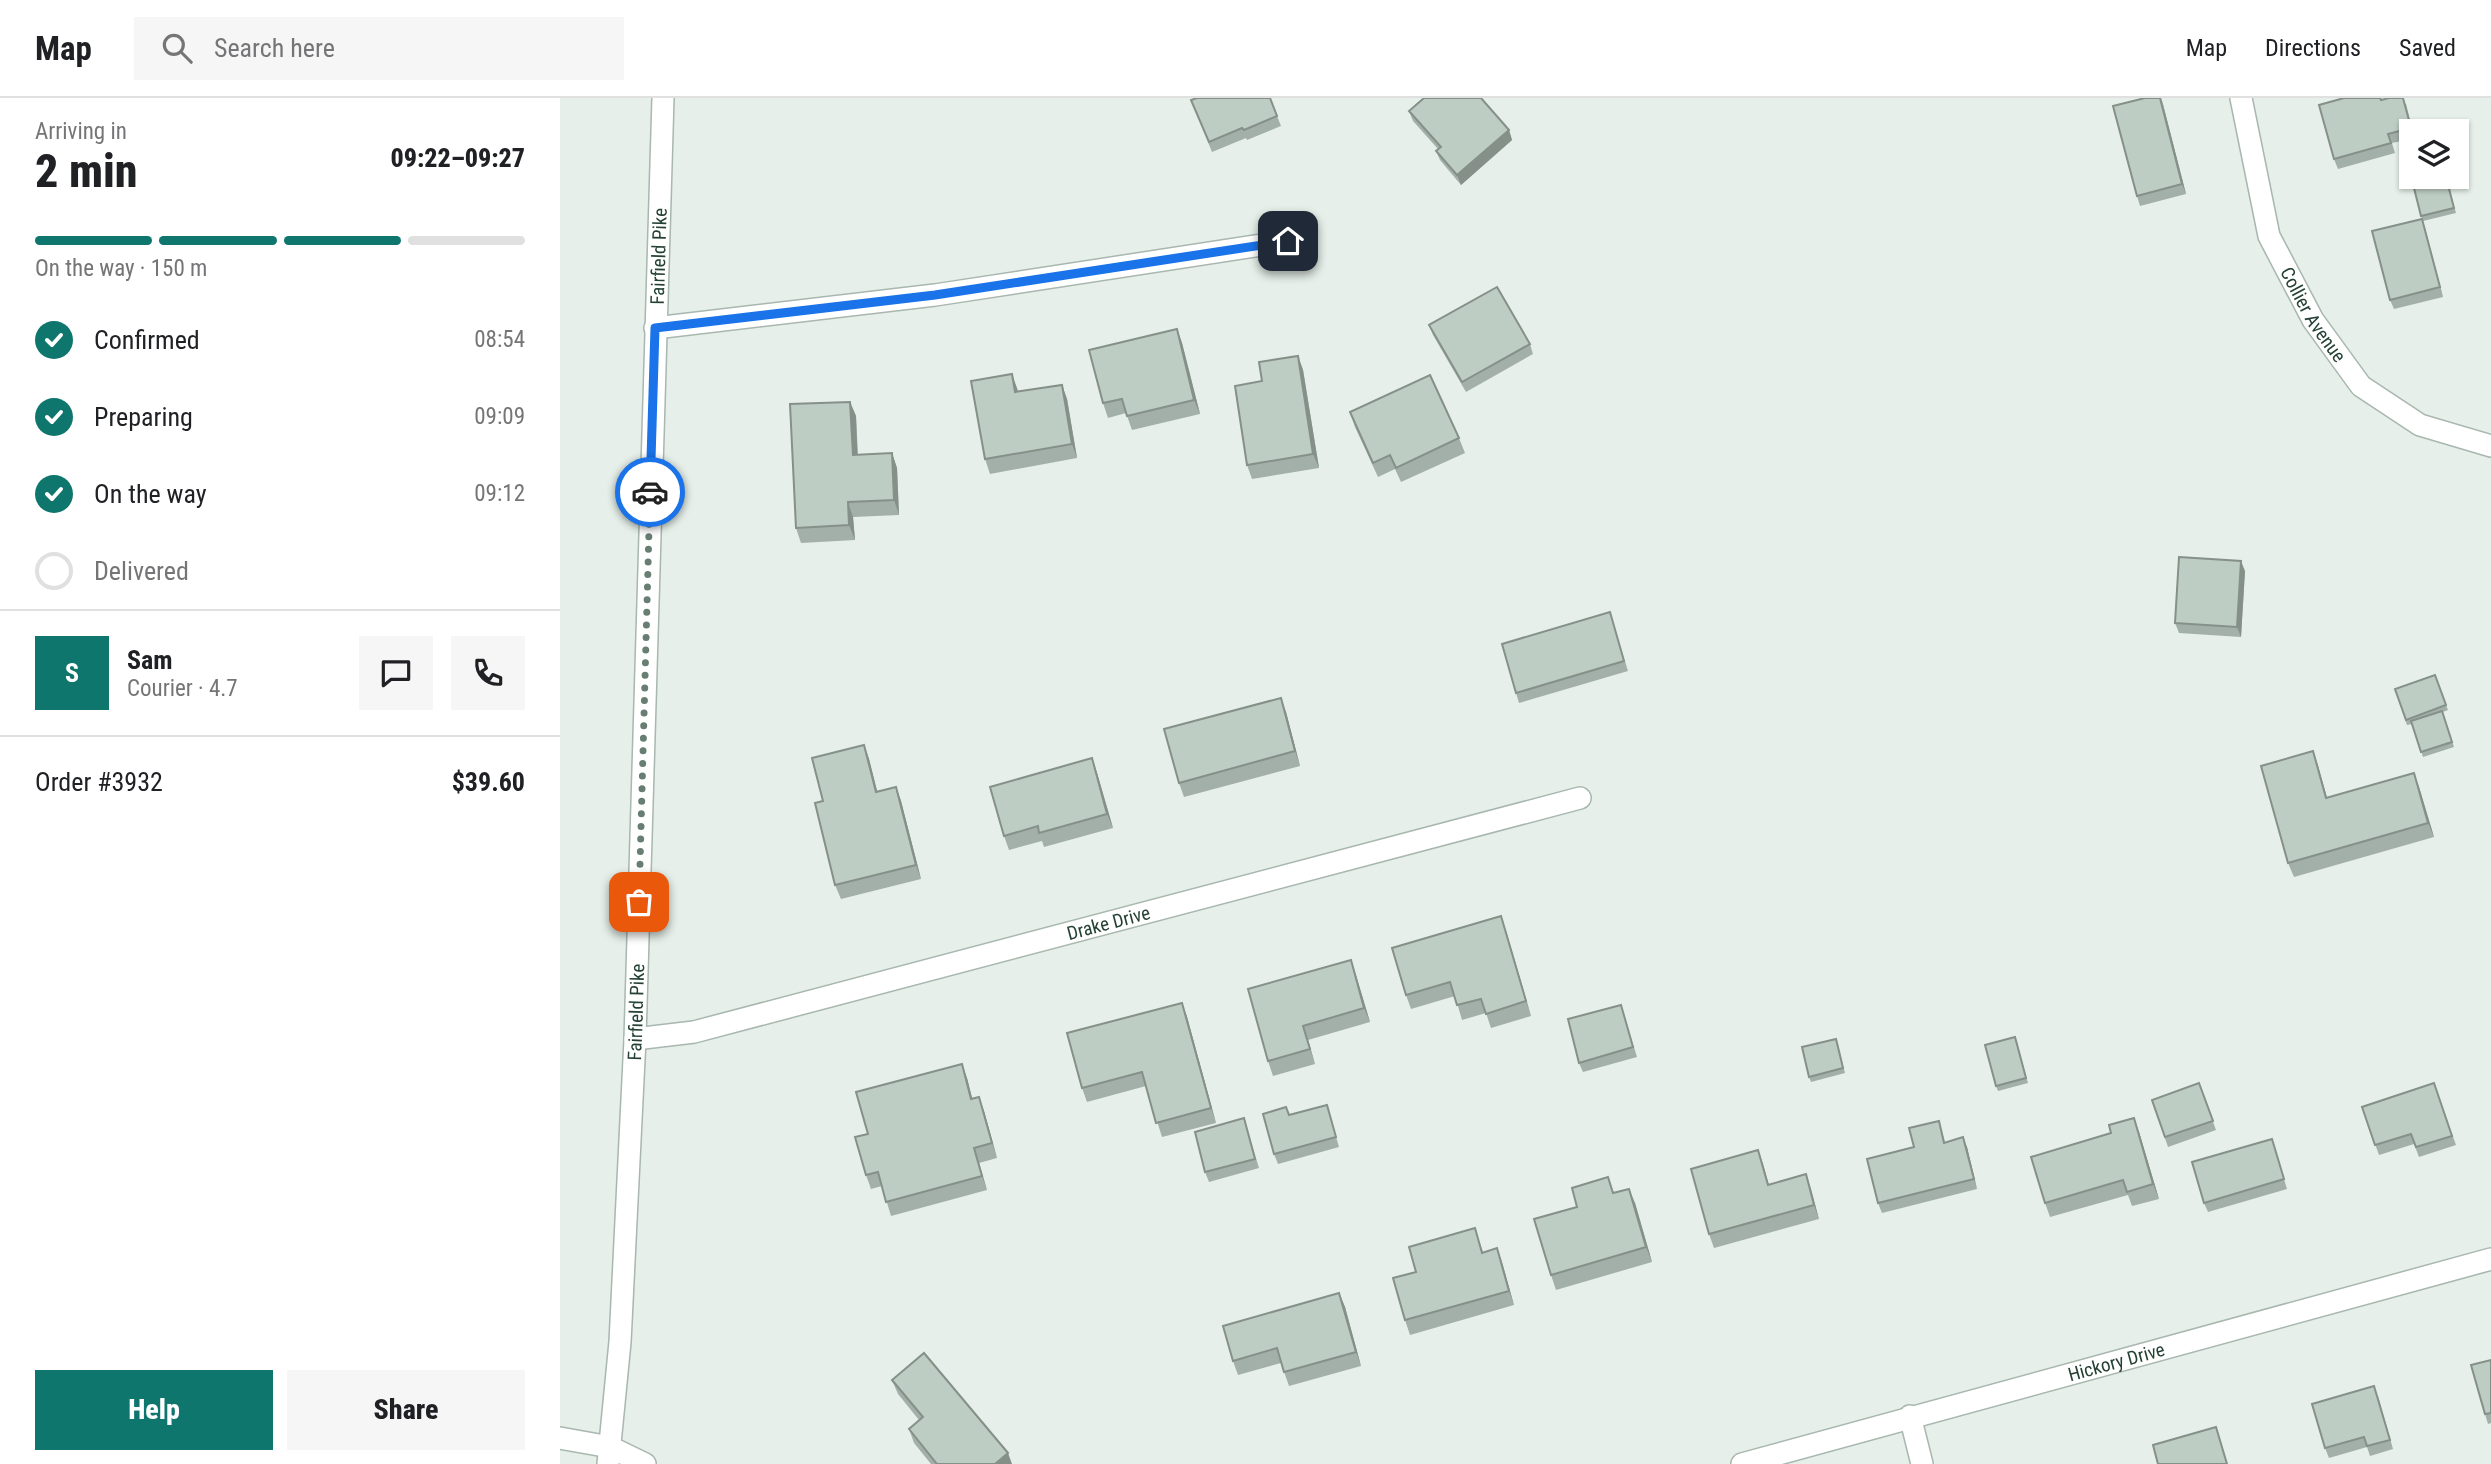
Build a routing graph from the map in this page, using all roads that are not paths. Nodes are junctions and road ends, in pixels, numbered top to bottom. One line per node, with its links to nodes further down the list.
1 (663, 98): 4 (street, Fairfield Pike)
2 (2241, 98): 5 (street, Collier Avenue)
3 (1288, 241): 4 (street)
4 (655, 328): 7 (street, Fairfield Pike)
5 (2491, 446)
6 (1580, 798): 7 (street, Drake Drive)
7 (635, 1039): 11 (street, Fairfield Pike)
8 (2491, 1259): 9 (street, Hickory Drive)
9 (1910, 1416): 13 (street, Hickory Drive); 14 (street)
10 (560, 1438): 11 (street)
11 (609, 1456): 12 (street)
12 (645, 1464)
13 (1742, 1464)
14 (1922, 1464)

